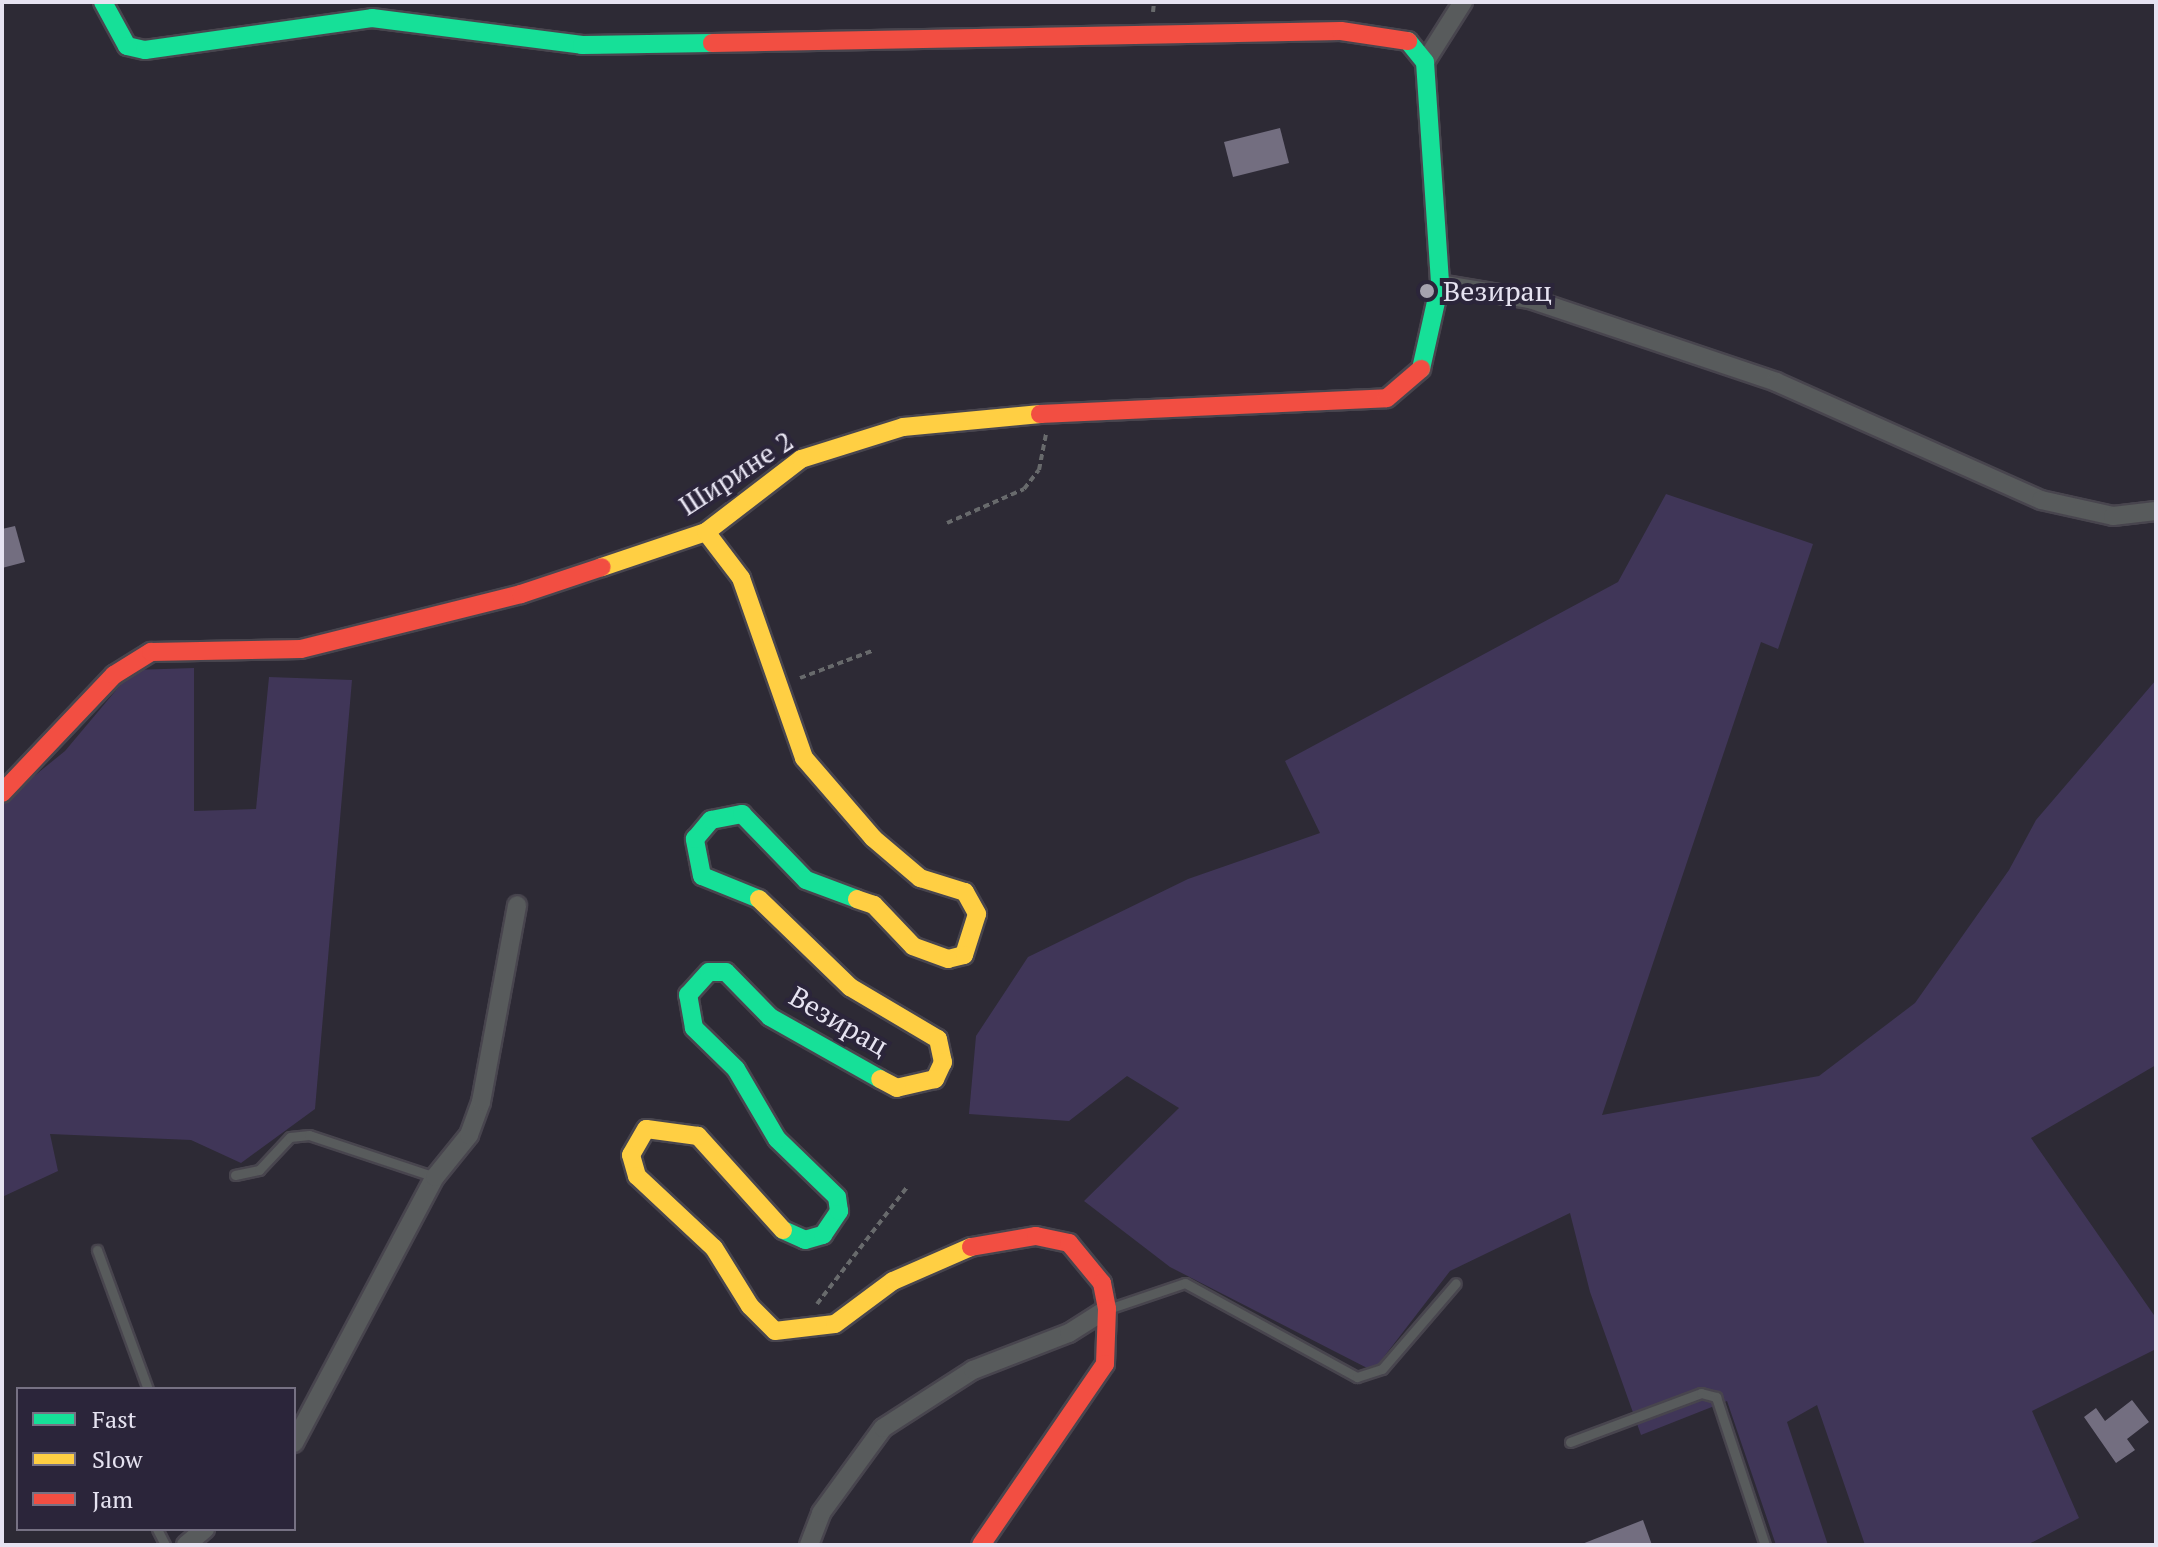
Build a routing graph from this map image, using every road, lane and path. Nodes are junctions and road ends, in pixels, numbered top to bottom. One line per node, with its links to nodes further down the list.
1 (103, 2): 3 (street)
2 (1463, 2): 3 (street)
3 (1425, 62): 4 (street, Ширине 2)
4 (1440, 284): 5 (street, Ширине 2); 6 (street)
5 (1048, 412): 7 (path); 8 (street, Ширине 2)
6 (2156, 511)
7 (947, 523)
8 (706, 532): 10 (street, Везирац); 11 (street, Ширине 2)
9 (872, 651): 10 (path)
10 (779, 686): 19 (street, Везирац)
11 (2, 793)
12 (517, 905): 14 (street)
13 (235, 1175): 14 (lane)
14 (435, 1177): 21 (street)
15 (908, 1186): 19 (path)
16 (97, 1250): 20 (lane)
17 (1456, 1283): 18 (lane)
18 (1107, 1309): 19 (street); 25 (street); 26 (street)
19 (795, 1333)
20 (147, 1387)
21 (296, 1439)
22 (1570, 1442): 27 (lane)
23 (203, 1531): 24 (street)
24 (186, 1545)
25 (809, 1545)
26 (981, 1545)
27 (1765, 1545)

